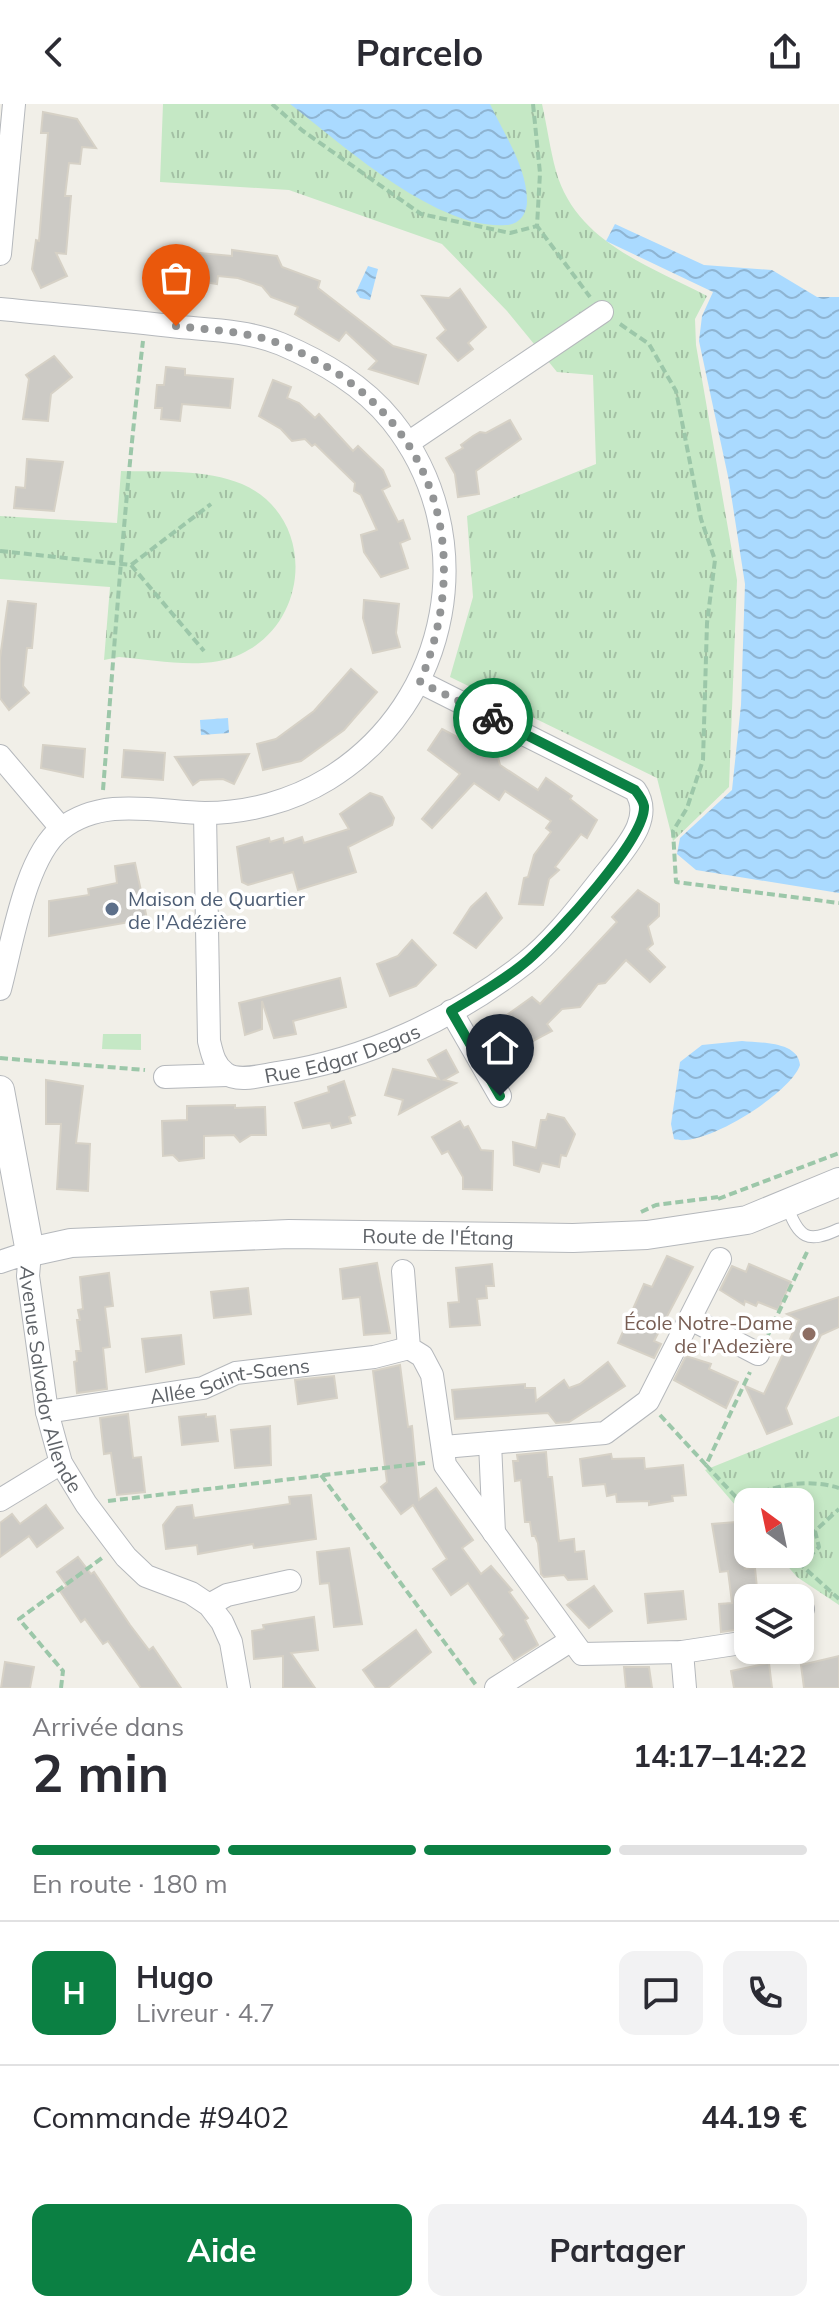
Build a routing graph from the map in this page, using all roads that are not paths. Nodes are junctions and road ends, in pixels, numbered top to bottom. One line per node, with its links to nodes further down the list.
1 (14, 104): 2 (street)
2 (0, 254)
3 (0, 309): 5 (street)
4 (602, 312): 5 (street)
5 (408, 443): 6 (street)
6 (420, 682): 8 (street); 11 (street, Rue Edgar Degas)
7 (0, 756): 9 (street)
8 (205, 813): 9 (street); 12 (street)
9 (61, 828): 10 (street)
10 (0, 989)
11 (451, 1011): 12 (street, Rue Edgar Degas); 15 (street)
12 (227, 1075): 13 (street, Rue Edgar Degas)
13 (165, 1077)
14 (0, 1090): 19 (street, Avenue Salvador Allende)
15 (500, 1096)
16 (839, 1182): 17 (street, Route de l'Étang)
17 (787, 1206): 18 (lane); 19 (street, Route de l'Étang)
18 (839, 1229)
19 (30, 1252): 21 (street); 26 (street, Avenue Salvador Allende)
20 (720, 1259): 23 (street)
21 (0, 1262)
22 (403, 1271): 24 (street)
23 (691, 1319): 25 (street); 27 (street)
24 (409, 1348): 26 (street, Allée Saint-Saens); 28 (street)
25 (758, 1354)
26 (47, 1412): 29 (street, Avenue Salvador Allende)
27 (490, 1443): 28 (street); 31 (street)
28 (444, 1454): 31 (street)
29 (61, 1463): 30 (street); 33 (street, Avenue Salvador Allende)
30 (0, 1500)
31 (494, 1533): 34 (street)
32 (290, 1581): 33 (street)
33 (209, 1605): 37 (street)
34 (570, 1641): 36 (street); 38 (street)
35 (734, 1644): 36 (street)
36 (682, 1652): 39 (street)
37 (239, 1688)
38 (496, 1688)
39 (685, 1688)

